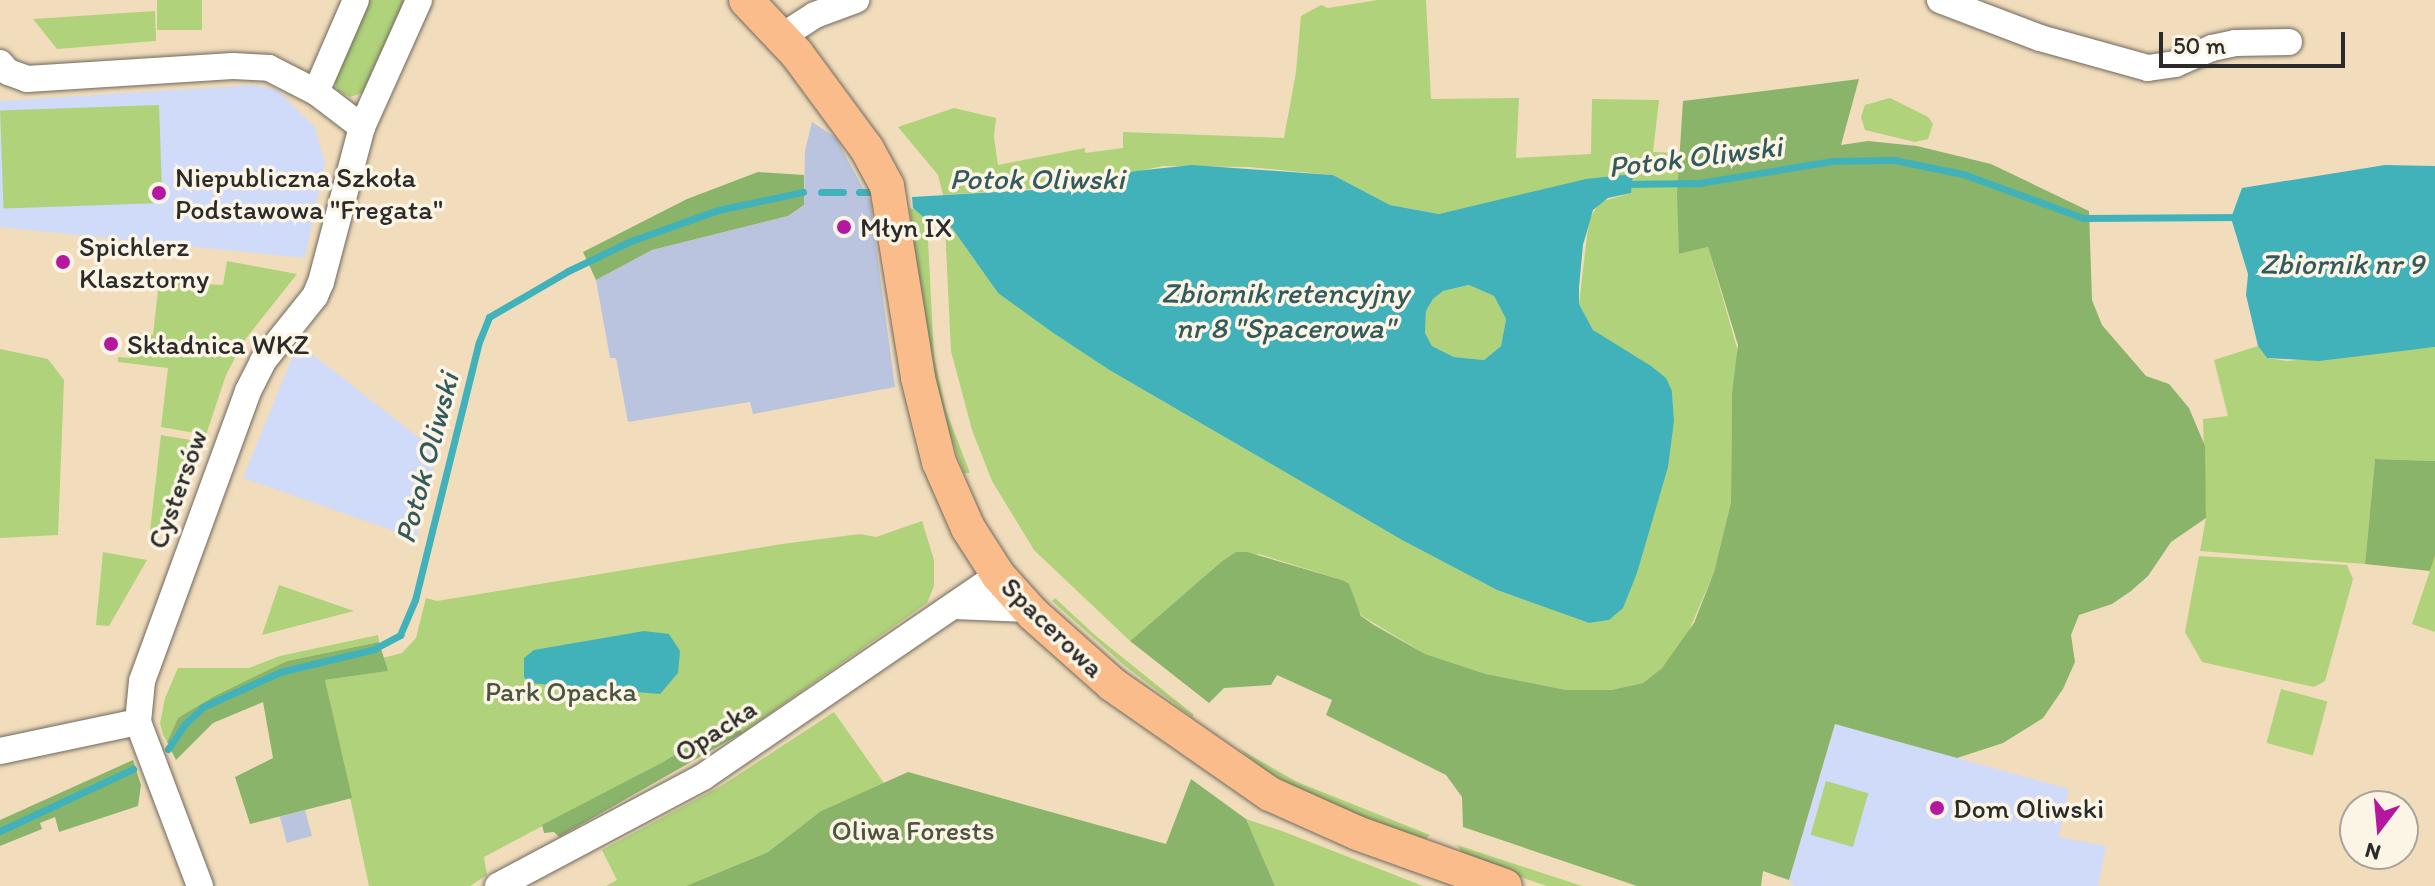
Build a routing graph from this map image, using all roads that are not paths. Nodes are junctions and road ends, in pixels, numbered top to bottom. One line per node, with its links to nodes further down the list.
1 (356, 0): 9 (street)
2 (419, 0): 10 (street, Cystersów)
3 (746, 0): 6 (main road, Spacerowa)
4 (856, 0): 6 (street)
5 (1940, 0): 7 (street)
6 (781, 37): 11 (main road, Spacerowa)
7 (2289, 42)
8 (0, 63): 9 (street)
9 (316, 92): 10 (street)
10 (362, 127): 14 (street, Cystersów)
11 (998, 575): 12 (street, Opacka); 13 (main road, Spacerowa)
12 (954, 606): 13 (street); 17 (street, Opacka)
13 (1028, 609): 18 (main road, Spacerowa)
14 (138, 722): 15 (street); 16 (street, Cystersów)
15 (0, 751)
16 (200, 886)
17 (498, 886)
18 (1505, 886)

